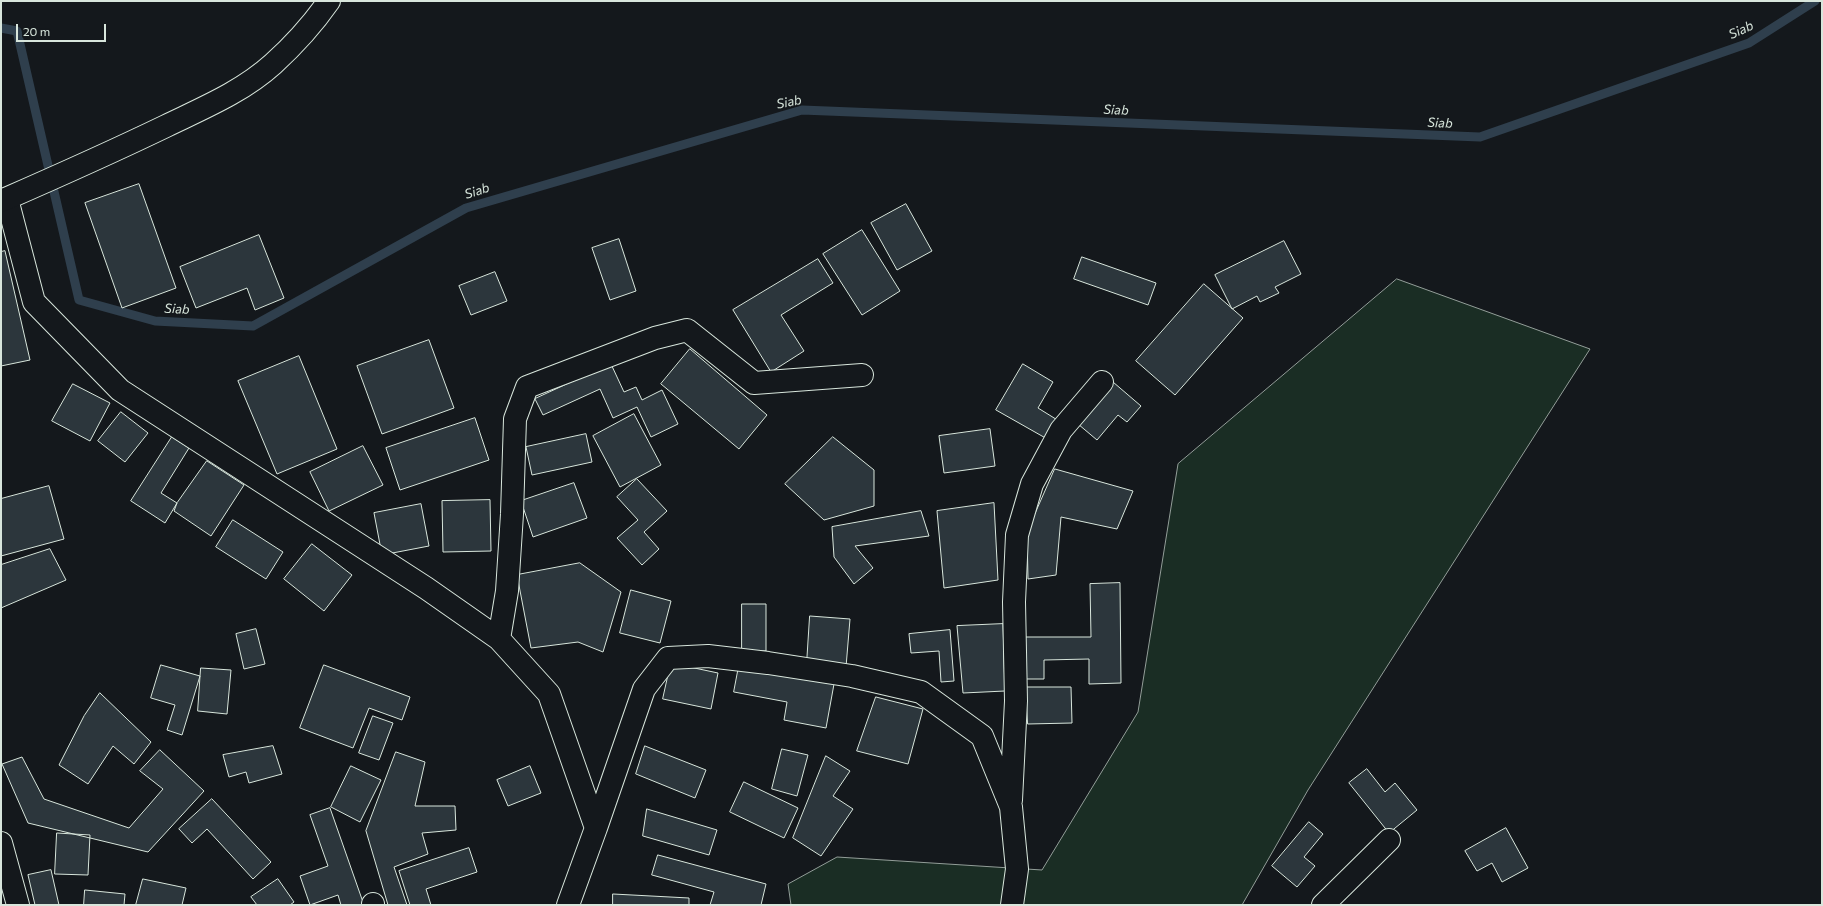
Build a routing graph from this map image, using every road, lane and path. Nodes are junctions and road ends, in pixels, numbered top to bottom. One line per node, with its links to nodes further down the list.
1 (330, 1): 2 (street)
2 (4, 200): 5 (street)
3 (862, 375): 5 (street)
4 (1102, 382): 6 (street)
5 (499, 639): 7 (street)
6 (1011, 807): 7 (street); 12 (street)
7 (596, 828): 11 (street)
8 (1389, 840): 13 (street)
9 (1, 843): 10 (street)
10 (18, 905)
11 (568, 905)
12 (1012, 905)
13 (1323, 905)

